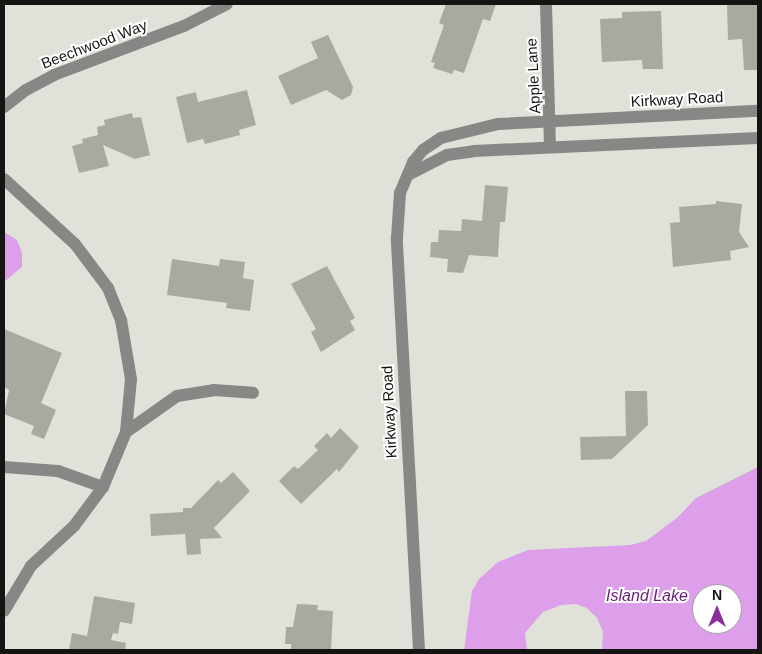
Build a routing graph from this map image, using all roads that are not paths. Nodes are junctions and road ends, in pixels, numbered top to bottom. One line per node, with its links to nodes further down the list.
1 (226, 4): 3 (street, Beechwood Way)
2 (546, 4): 5 (street, Apple Lane)
3 (4, 107)
4 (758, 111): 5 (street, Kirkway Road)
5 (551, 122): 7 (street, Apple Lane); 8 (street, Kirkway Road)
6 (758, 138): 7 (street)
7 (550, 146): 8 (street)
8 (408, 174): 15 (street, Kirkway Road)
9 (4, 179): 11 (street)
10 (253, 394): 11 (street)
11 (126, 432): 13 (street)
12 (4, 467): 13 (street)
13 (103, 487): 14 (street)
14 (4, 611)
15 (419, 650)

